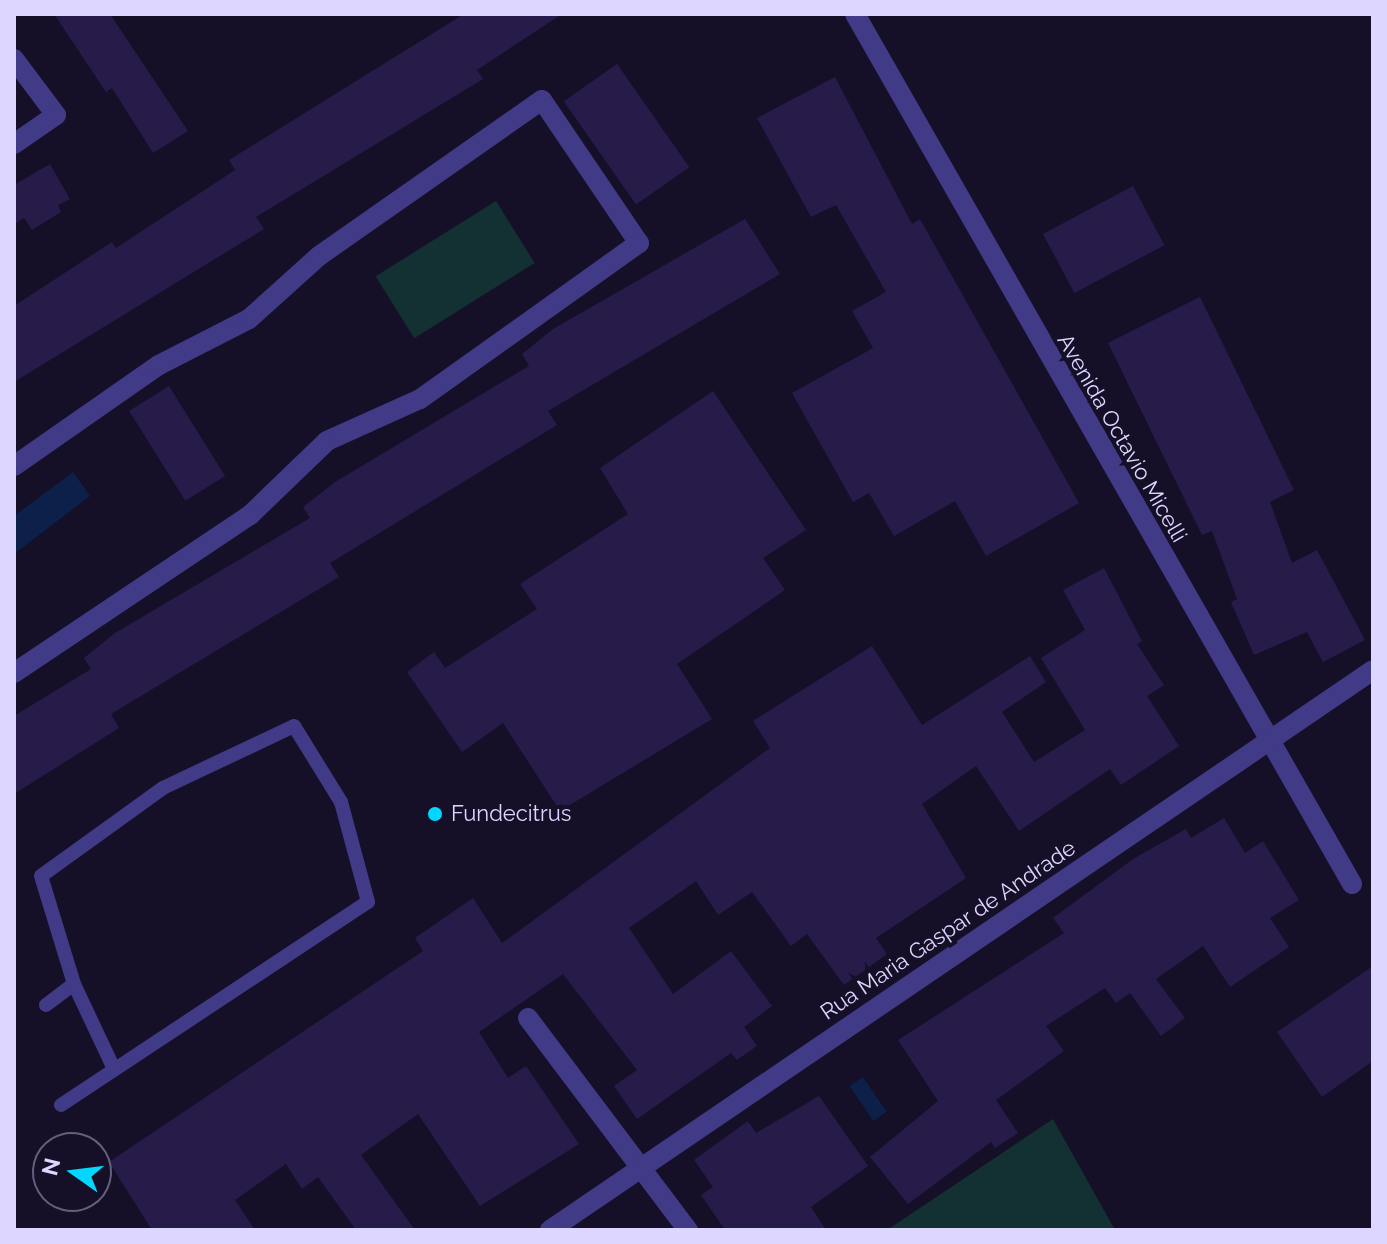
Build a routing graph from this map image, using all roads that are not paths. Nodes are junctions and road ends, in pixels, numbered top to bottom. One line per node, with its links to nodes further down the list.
1 (855, 14): 7 (street, Avenida Octavio Micelli)
2 (14, 59): 3 (street)
3 (14, 144)
4 (14, 466): 6 (street)
5 (1373, 670): 7 (street, Rua Maria Gaspar de Andrade)
6 (14, 673)
7 (1270, 740): 8 (street, Avenida Octavio Micelli); 14 (street, Rua Maria Gaspar de Andrade)
8 (1352, 884)
9 (74, 984): 10 (lane); 12 (lane); 12 (lane)
10 (46, 1005)
11 (528, 1018): 14 (street)
12 (114, 1069): 13 (lane)
13 (61, 1105)
14 (641, 1167): 15 (street, Rua Maria Gaspar de Andrade); 16 (street)
15 (550, 1230)
16 (688, 1230)

